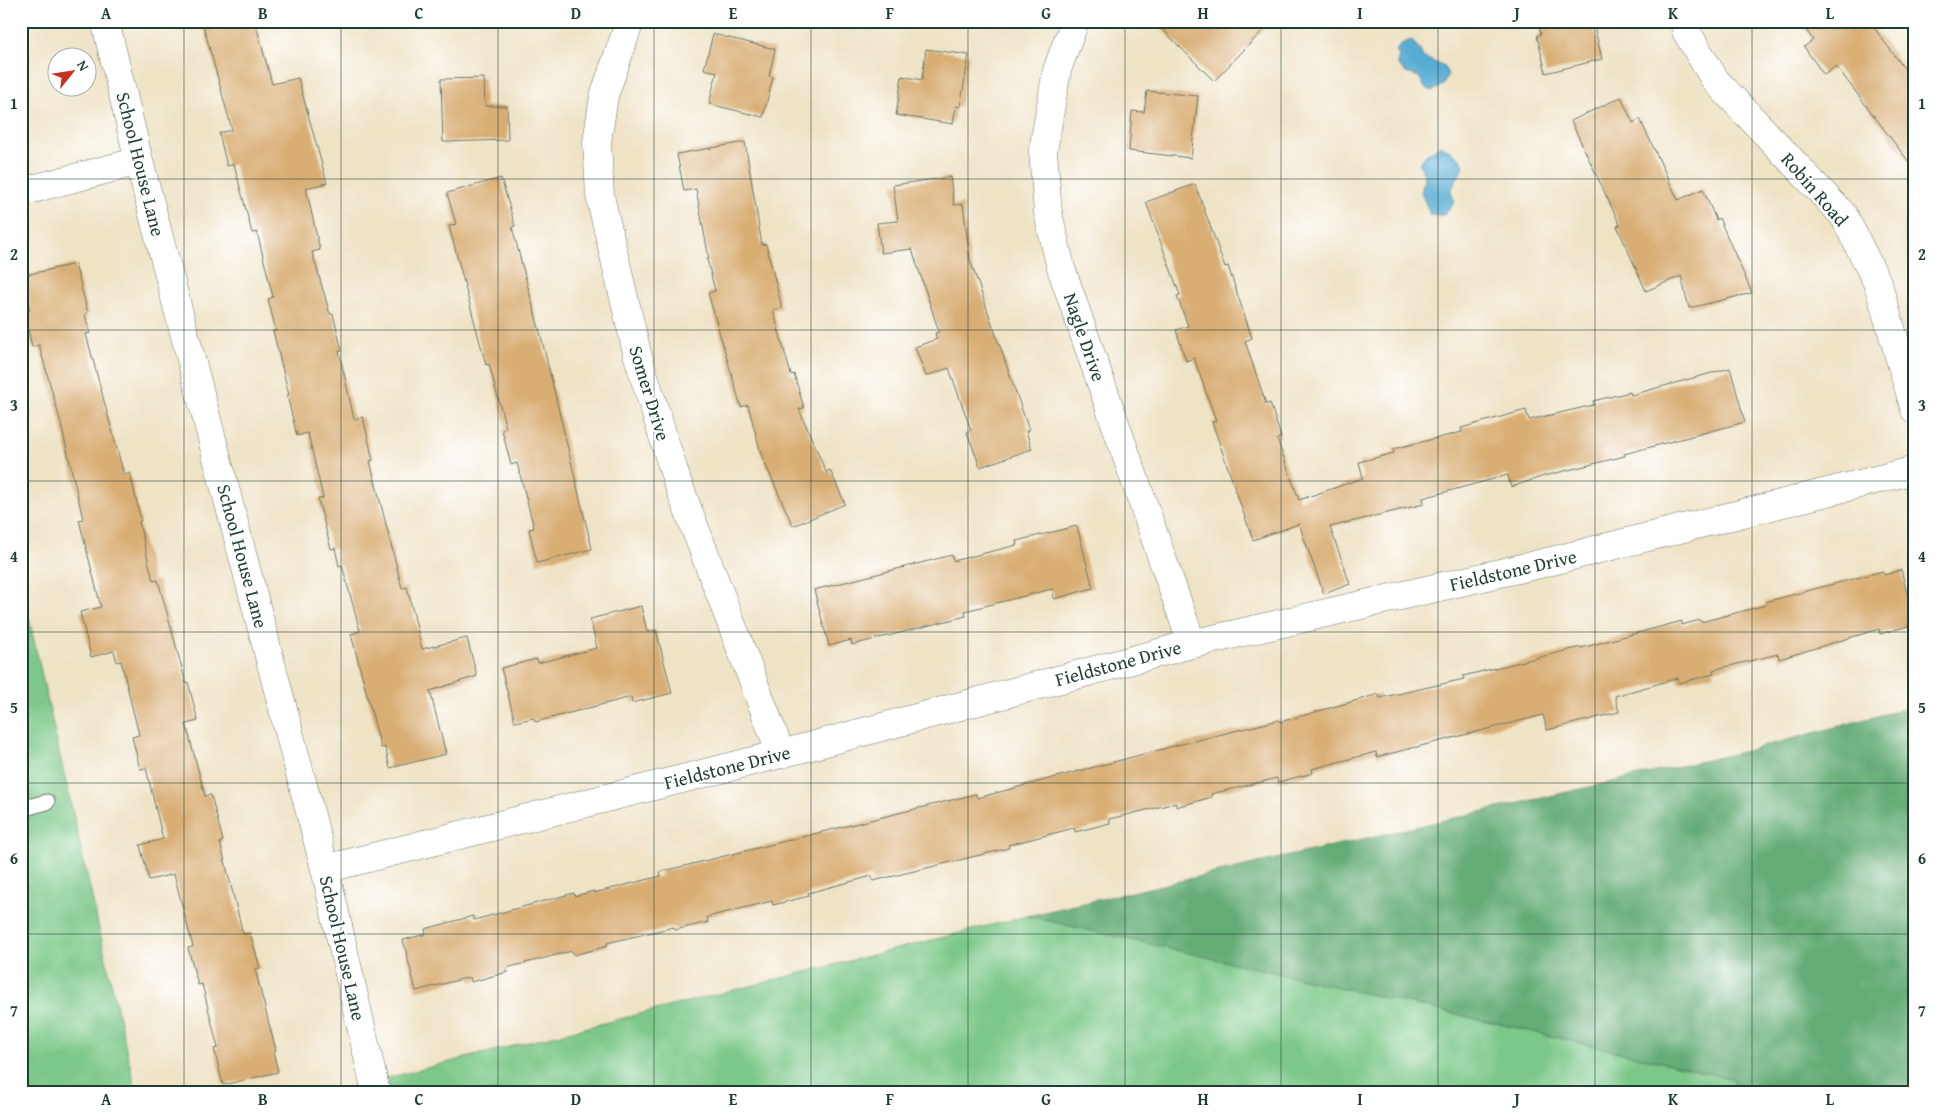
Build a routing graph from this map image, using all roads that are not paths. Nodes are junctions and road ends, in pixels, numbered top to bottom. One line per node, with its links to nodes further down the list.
1 (105, 21): 5 (street, School House Lane)
2 (630, 21): 10 (street, Somer Drive)
3 (1075, 21): 9 (street, Nagle Drive)
4 (1684, 21): 7 (street, Robin Road)
5 (139, 161): 6 (street); 13 (street, School House Lane)
6 (21, 192)
7 (1915, 410)
8 (1915, 470): 9 (street, Fieldstone Drive)
9 (1192, 644): 10 (street, Fieldstone Drive)
10 (781, 754): 13 (street, Fieldstone Drive)
11 (47, 802): 12 (lane)
12 (21, 809)
13 (326, 869): 14 (street, School House Lane)
14 (376, 1092)

